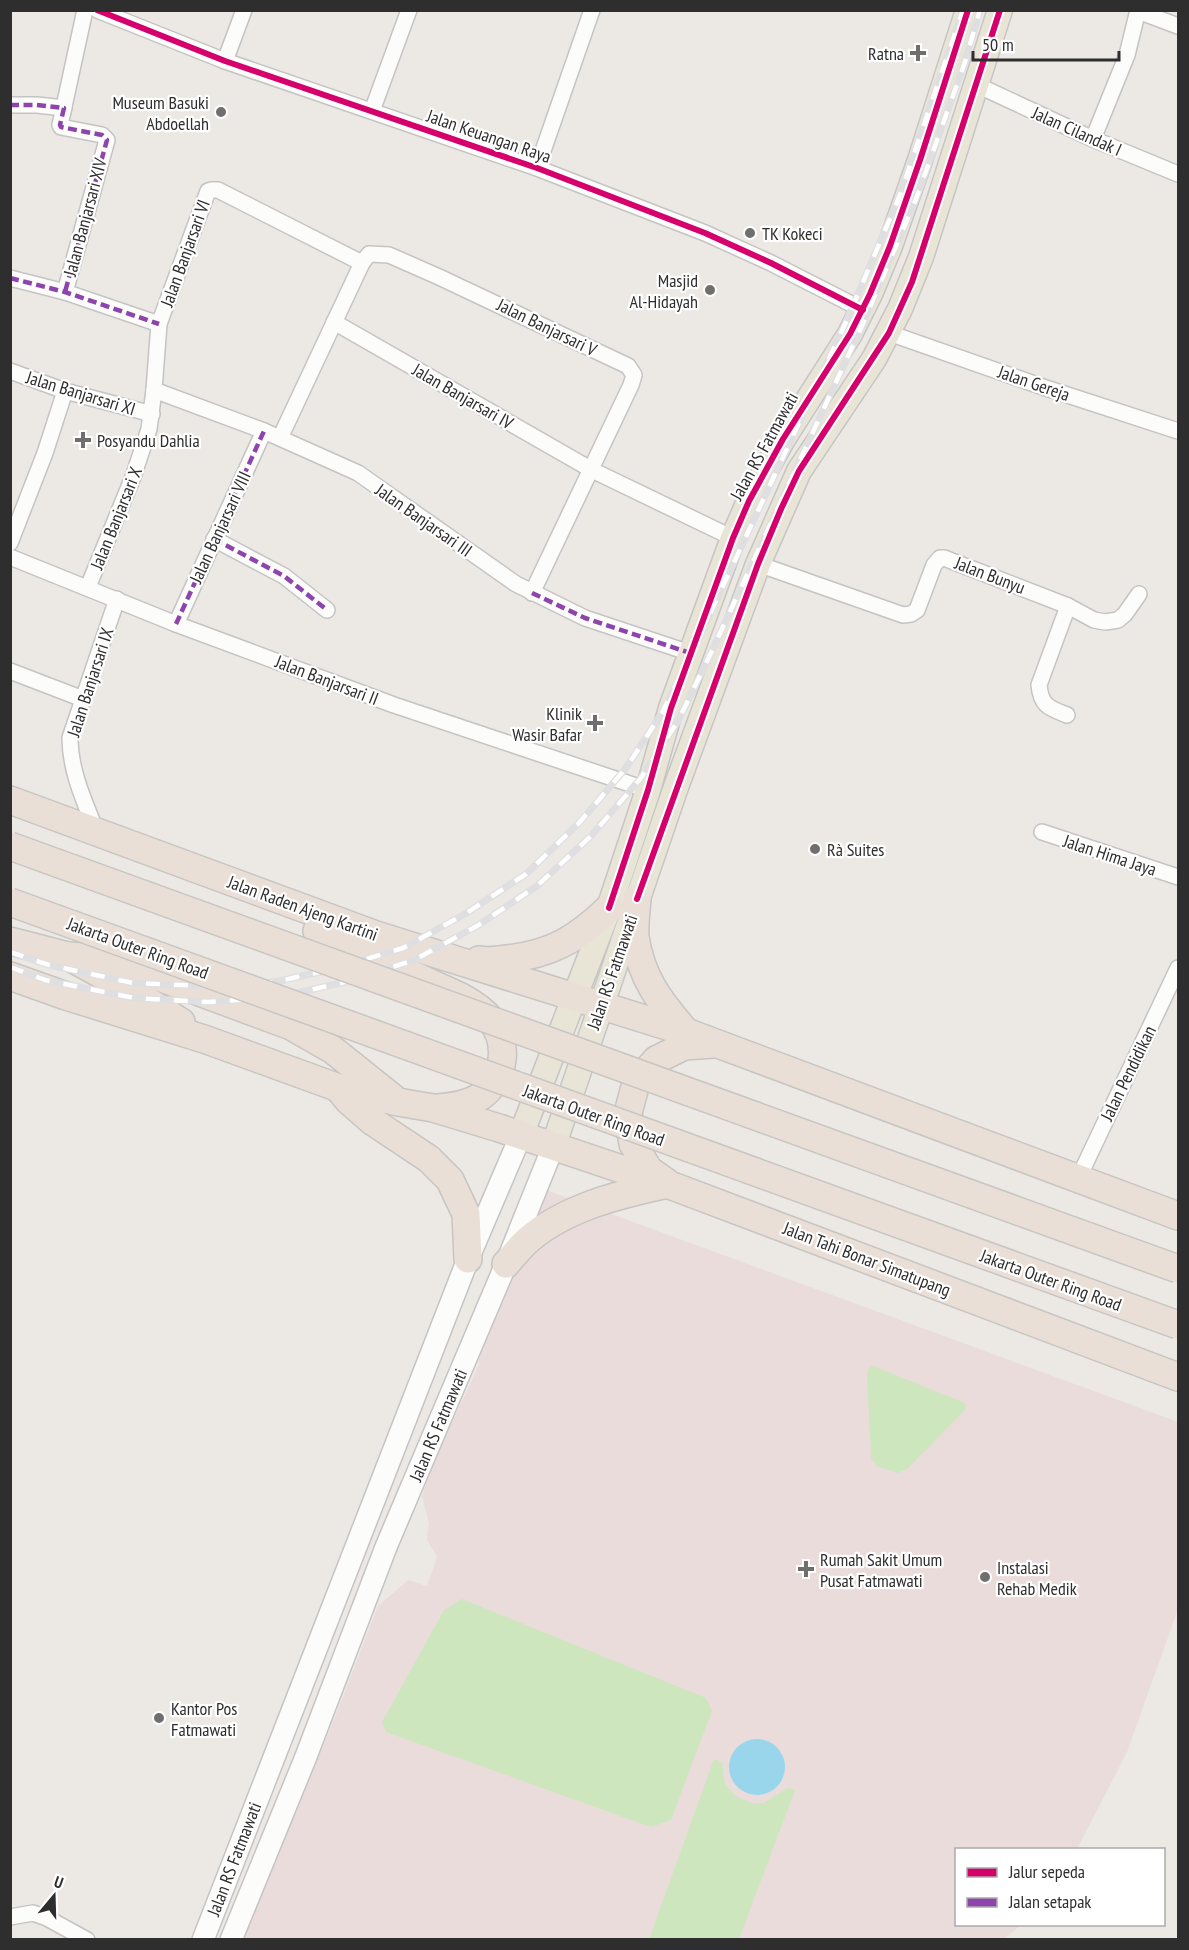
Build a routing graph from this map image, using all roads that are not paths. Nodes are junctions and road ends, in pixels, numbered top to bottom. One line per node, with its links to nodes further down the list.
1 (85, 10): 13 (street)
2 (97, 10): 10 (street, Jalan Keuangan Raya)
3 (244, 10): 10 (street)
4 (409, 10): 14 (street)
5 (592, 10): 16 (street)
6 (968, 10): 21 (main road, Jalan RS Fatmawati)
7 (1000, 10): 11 (main road, Jalan RS Fatmawati)
8 (1138, 11): 9 (street); 15 (street)
9 (1179, 26)
10 (225, 61): 14 (street, Jalan Keuangan Raya)
11 (977, 85): 15 (street, Jalan Cilandak I); 24 (main road, Jalan RS Fatmawati)
12 (10, 105): 13 (street)
13 (64, 108): 20 (street, Jalan Banjarsari XIV)
14 (372, 111): 16 (street, Jalan Keuangan Raya)
15 (1093, 139): 17 (street, Jalan Cilandak I)
16 (537, 168): 21 (street, Jalan Keuangan Raya)
17 (1179, 174)
18 (362, 263): 22 (street); 23 (street, Jalan Banjarsari VI); 32 (street, Jalan Banjarsari V)
19 (10, 278): 20 (street)
20 (65, 292): 23 (street)
21 (863, 310): 33 (main road, Jalan RS Fatmawati)
22 (334, 322): 31 (street); 32 (street, Jalan Banjarsari IV)
23 (159, 324): 26 (street, Jalan Banjarsari VI)
24 (889, 333): 30 (street, Jalan Gereja); 37 (main road, Jalan RS Fatmawati)
25 (10, 371): 27 (street, Jalan Banjarsari XI)
26 (154, 390): 28 (street, Jalan Banjarsari VI); 29 (street, Jalan Banjarsari III)
27 (65, 391): 28 (street, Jalan Banjarsari XI); 35 (street)
28 (152, 414): 38 (street, Jalan Banjarsari X)
29 (264, 431): 31 (street, Jalan Banjarsari III); 34 (street, Jalan Banjarsari VIII)
30 (1179, 431)
31 (280, 438): 39 (street, Jalan Banjarsari III)
32 (592, 470): 33 (street, Jalan Banjarsari IV); 39 (street)
33 (733, 538): 45 (main road, Jalan RS Fatmawati)
34 (214, 539): 43 (street); 44 (street, Jalan Banjarsari VIII)
35 (10, 543)
36 (10, 557): 38 (street, Jalan Banjarsari II)
37 (758, 564): 42 (street, Jalan Bunyu); 58 (main road, Jalan RS Fatmawati)
38 (88, 587): 41 (street, Jalan Banjarsari II)
39 (532, 593): 45 (street, Jalan Banjarsari III)
40 (1139, 594): 42 (street, Jalan Bunyu)
41 (117, 599): 44 (street, Jalan Banjarsari II); 47 (street, Jalan Banjarsari IX)
42 (1068, 606): 48 (street)
43 (327, 610)
44 (176, 624): 49 (street, Jalan Banjarsari II)
45 (690, 653): 49 (main road, Jalan RS Fatmawati)
46 (10, 672): 47 (street)
47 (83, 699): 54 (street, Jalan Banjarsari IX)
48 (1067, 715)
49 (648, 790): 60 (main road, Jalan RS Fatmawati)
50 (10, 800): 52 (highway, Jalan Raden Ajeng Kartini)
51 (10, 811): 52 (highway)
52 (69, 824): 54 (highway, Jalan Raden Ajeng Kartini)
53 (1042, 832): 57 (street, Jalan Hima Jaya)
54 (97, 833): 56 (highway, Jalan Raden Ajeng Kartini)
55 (10, 846): 81 (highway, bridge)
56 (139, 849): 63 (highway, Jalan Raden Ajeng Kartini); 73 (highway)
57 (1179, 877)
58 (637, 899): 67 (main road, Jalan RS Fatmawati); 68 (highway)
59 (10, 902): 82 (highway, Jakarta Outer Ring Road, bridge)
60 (609, 908): 63 (highway); 67 (main road, Jalan RS Fatmawati)
61 (10, 934): 62 (highway)
62 (23, 943): 64 (highway)
63 (445, 955): 67 (highway, Jalan Raden Ajeng Kartini)
64 (68, 956): 69 (highway); 72 (highway)
65 (1179, 968): 76 (street, Jalan Pendidikan)
66 (10, 976): 69 (highway)
67 (587, 1001): 68 (highway); 74 (main road, Jalan RS Fatmawati); 75 (main road, Jalan RS Fatmawati)
68 (686, 1032): 70 (highway)
69 (204, 1039): 71 (highway)
70 (718, 1044): 76 (highway); 77 (highway)
71 (339, 1088): 72 (highway); 79 (highway)
72 (398, 1102): 73 (highway)
73 (434, 1108): 74 (highway)
74 (521, 1135): 75 (highway); 79 (main road, Jalan RS Fatmawati)
75 (553, 1147): 77 (highway, Jalan Tahi Bonar Simatupang); 80 (main road, Jalan RS Fatmawati)
76 (1078, 1179): 78 (highway)
77 (669, 1186): 80 (highway); 83 (highway, Jalan Tahi Bonar Simatupang)
78 (1179, 1216)
79 (468, 1259): 84 (main road, Jalan RS Fatmawati)
80 (506, 1264): 85 (main road, Jalan RS Fatmawati)
81 (1179, 1269)
82 (1179, 1325)
83 (1179, 1377)
84 (277, 1750): 85 (main road); 88 (main road, Jalan RS Fatmawati)
85 (305, 1759): 89 (main road, Jalan RS Fatmawati)
86 (10, 1917): 87 (street)
87 (87, 1940)
88 (203, 1940)
89 (231, 1940)

